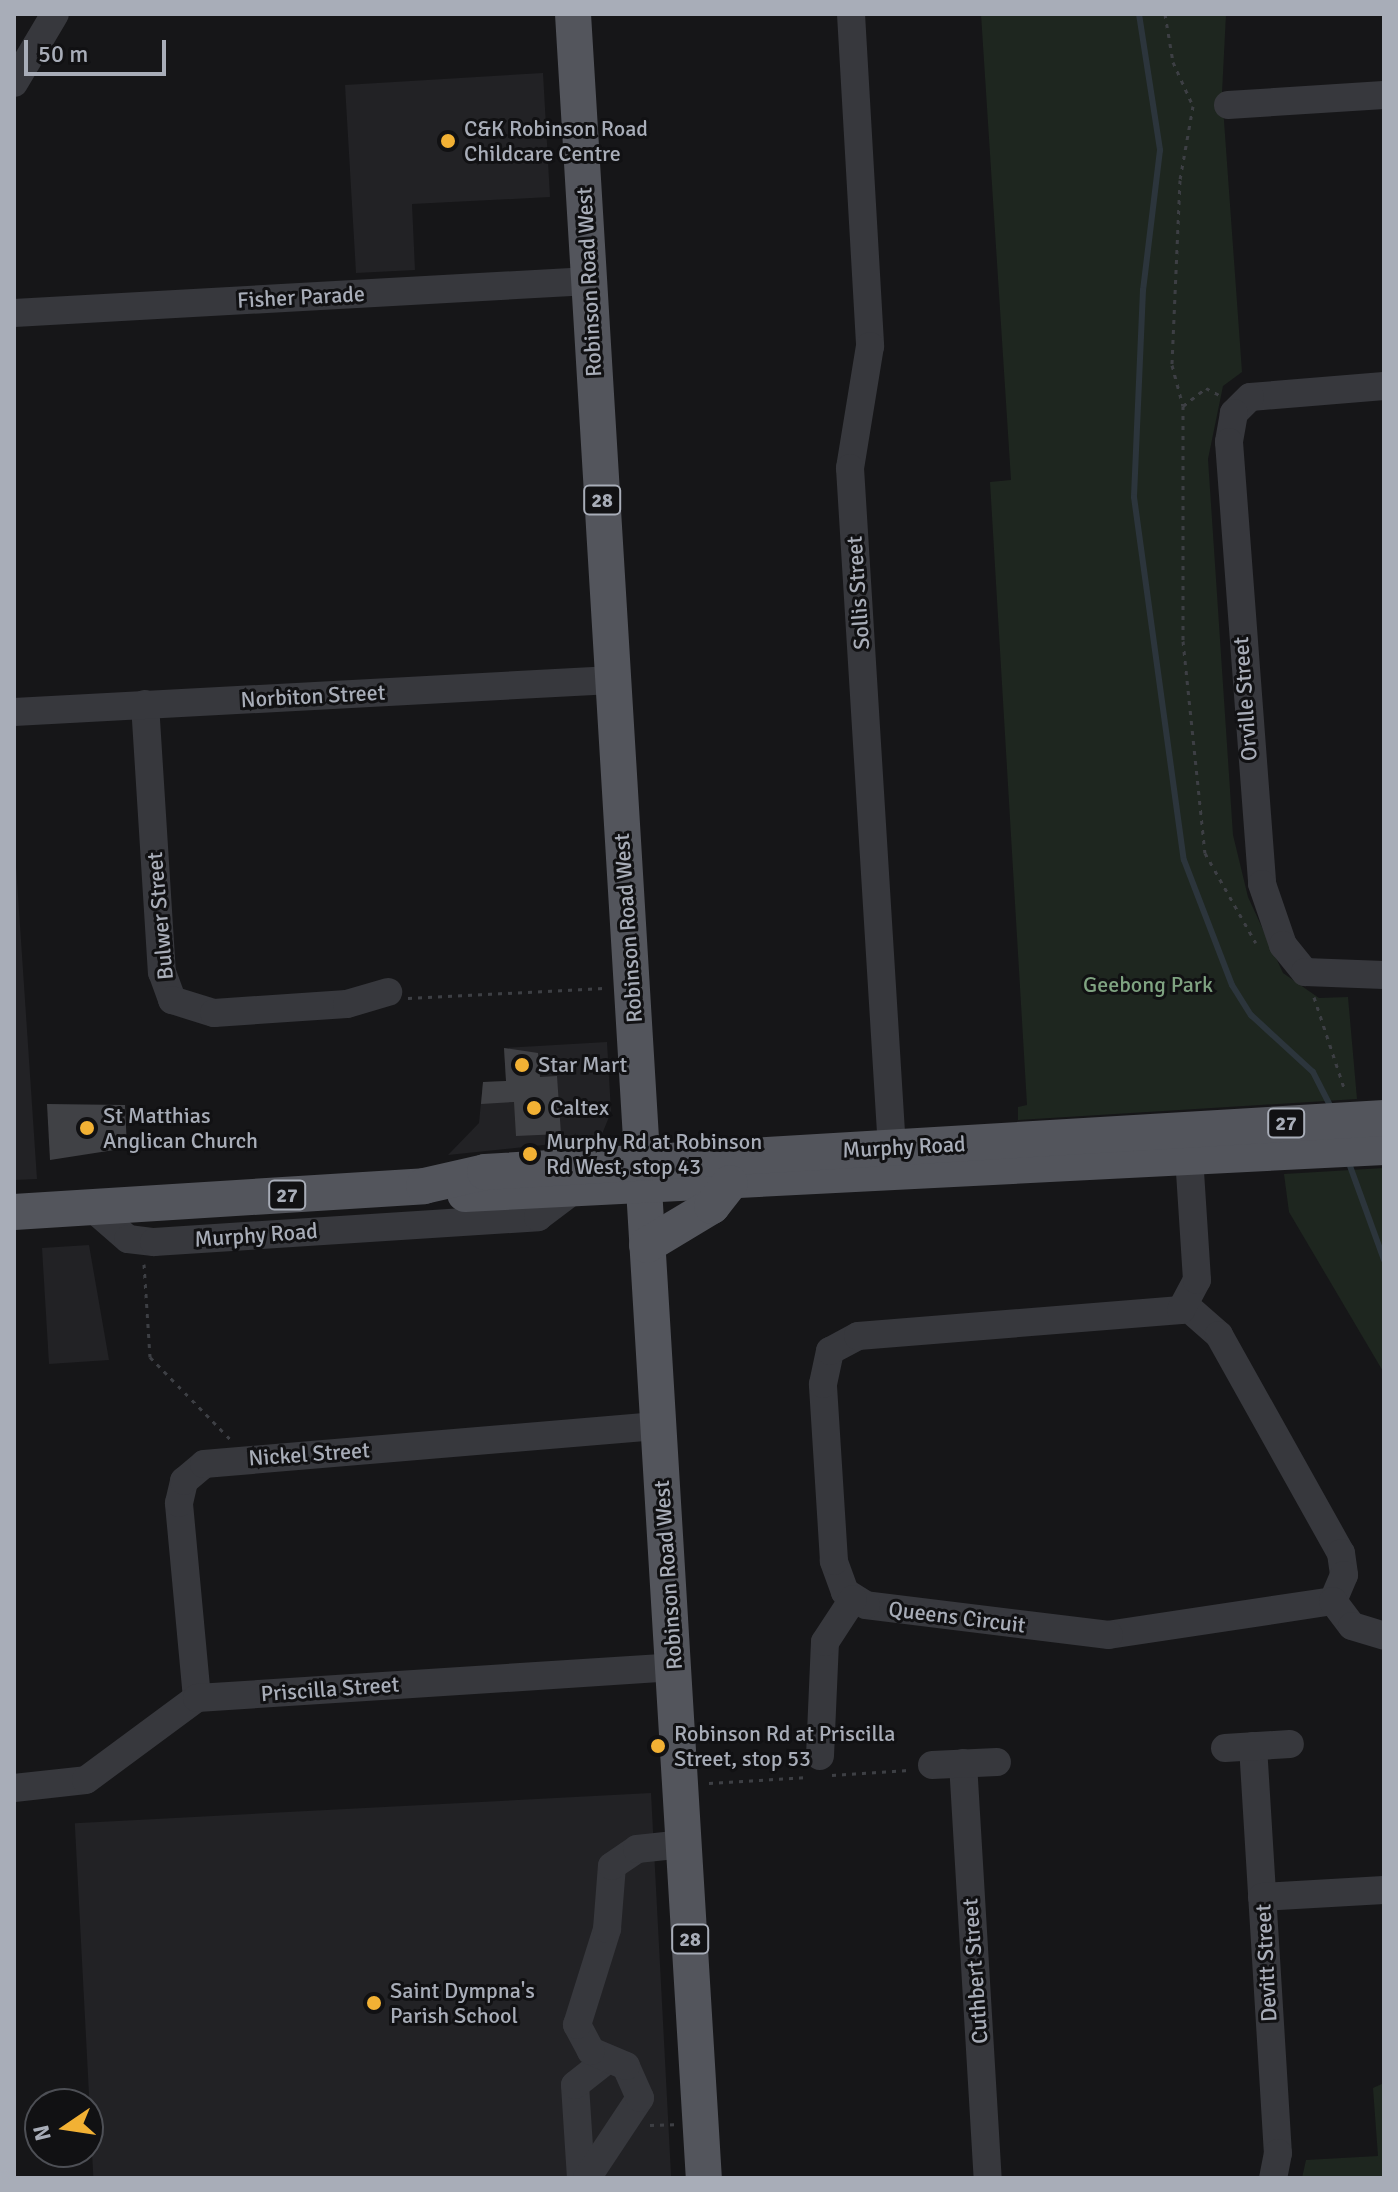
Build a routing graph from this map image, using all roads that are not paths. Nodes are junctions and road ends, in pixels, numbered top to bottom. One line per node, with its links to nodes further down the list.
1 (55, 14): 4 (street)
2 (573, 14): 7 (main road, Robinson Road West / 28)
3 (851, 14): 18 (street, Sollis Street)
4 (14, 83)
5 (1384, 95): 6 (street)
6 (1228, 105)
7 (589, 281): 8 (street, Fisher Parade); 10 (main road, Robinson Road West / 28)
8 (14, 313)
9 (1384, 386): 13 (street, Orville Street)
10 (612, 680): 11 (street, Norbiton Street); 19 (main road, Robinson Road West / 28)
11 (145, 704): 12 (street, Norbiton Street); 14 (street, Bulwer Street)
12 (14, 712)
13 (1384, 975)
14 (388, 992)
15 (1384, 1118): 16 (main road, Murphy Road / 27)
16 (1189, 1144): 17 (main road, Murphy Road / 27); 18 (main road, Murphy Road / 27); 26 (street)
17 (1384, 1147)
18 (893, 1161): 19 (main road, Murphy Road / 27); 20 (main road, Murphy Road / 27)
19 (643, 1176): 20 (main road, Murphy Road / 27); 21 (main road, Murphy Road / 27); 22 (main road, Murphy Road / 27); 25 (main road, Robinson Road West / 28)
20 (730, 1183): 25 (main road)
21 (424, 1186): 22 (main road, Murphy Road / 27); 23 (main road, Murphy Road / 27)
22 (569, 1194): 23 (street, Murphy Road)
23 (91, 1207): 24 (main road, Murphy Road / 27)
24 (14, 1212)
25 (647, 1245): 27 (main road, Robinson Road West / 28)
26 (1186, 1306): 28 (street); 29 (street)
27 (659, 1426): 31 (main road, Robinson Road West / 28); 32 (street, Nickel Street)
28 (853, 1599): 29 (street, Queens Circuit); 36 (street)
29 (1333, 1601): 30 (street)
30 (1384, 1636)
31 (674, 1667): 32 (street, Priscilla Street); 41 (main road, Robinson Road West / 28)
32 (197, 1698): 40 (street)
33 (1290, 1744): 34 (street)
34 (1253, 1746): 35 (street); 43 (street, Devitt Street)
35 (1225, 1748)
36 (820, 1756)
37 (997, 1762): 38 (street)
38 (963, 1763): 39 (street); 47 (street, Cuthbert Street)
39 (932, 1765)
40 (14, 1788)
41 (684, 1844): 44 (street); 46 (main road, Robinson Road West / 28)
42 (1384, 1890): 43 (street)
43 (1262, 1897): 48 (street, Devitt Street)
44 (608, 2059): 45 (street); 45 (street)
45 (584, 2178)
46 (704, 2178)
47 (988, 2178)
48 (1273, 2178)

